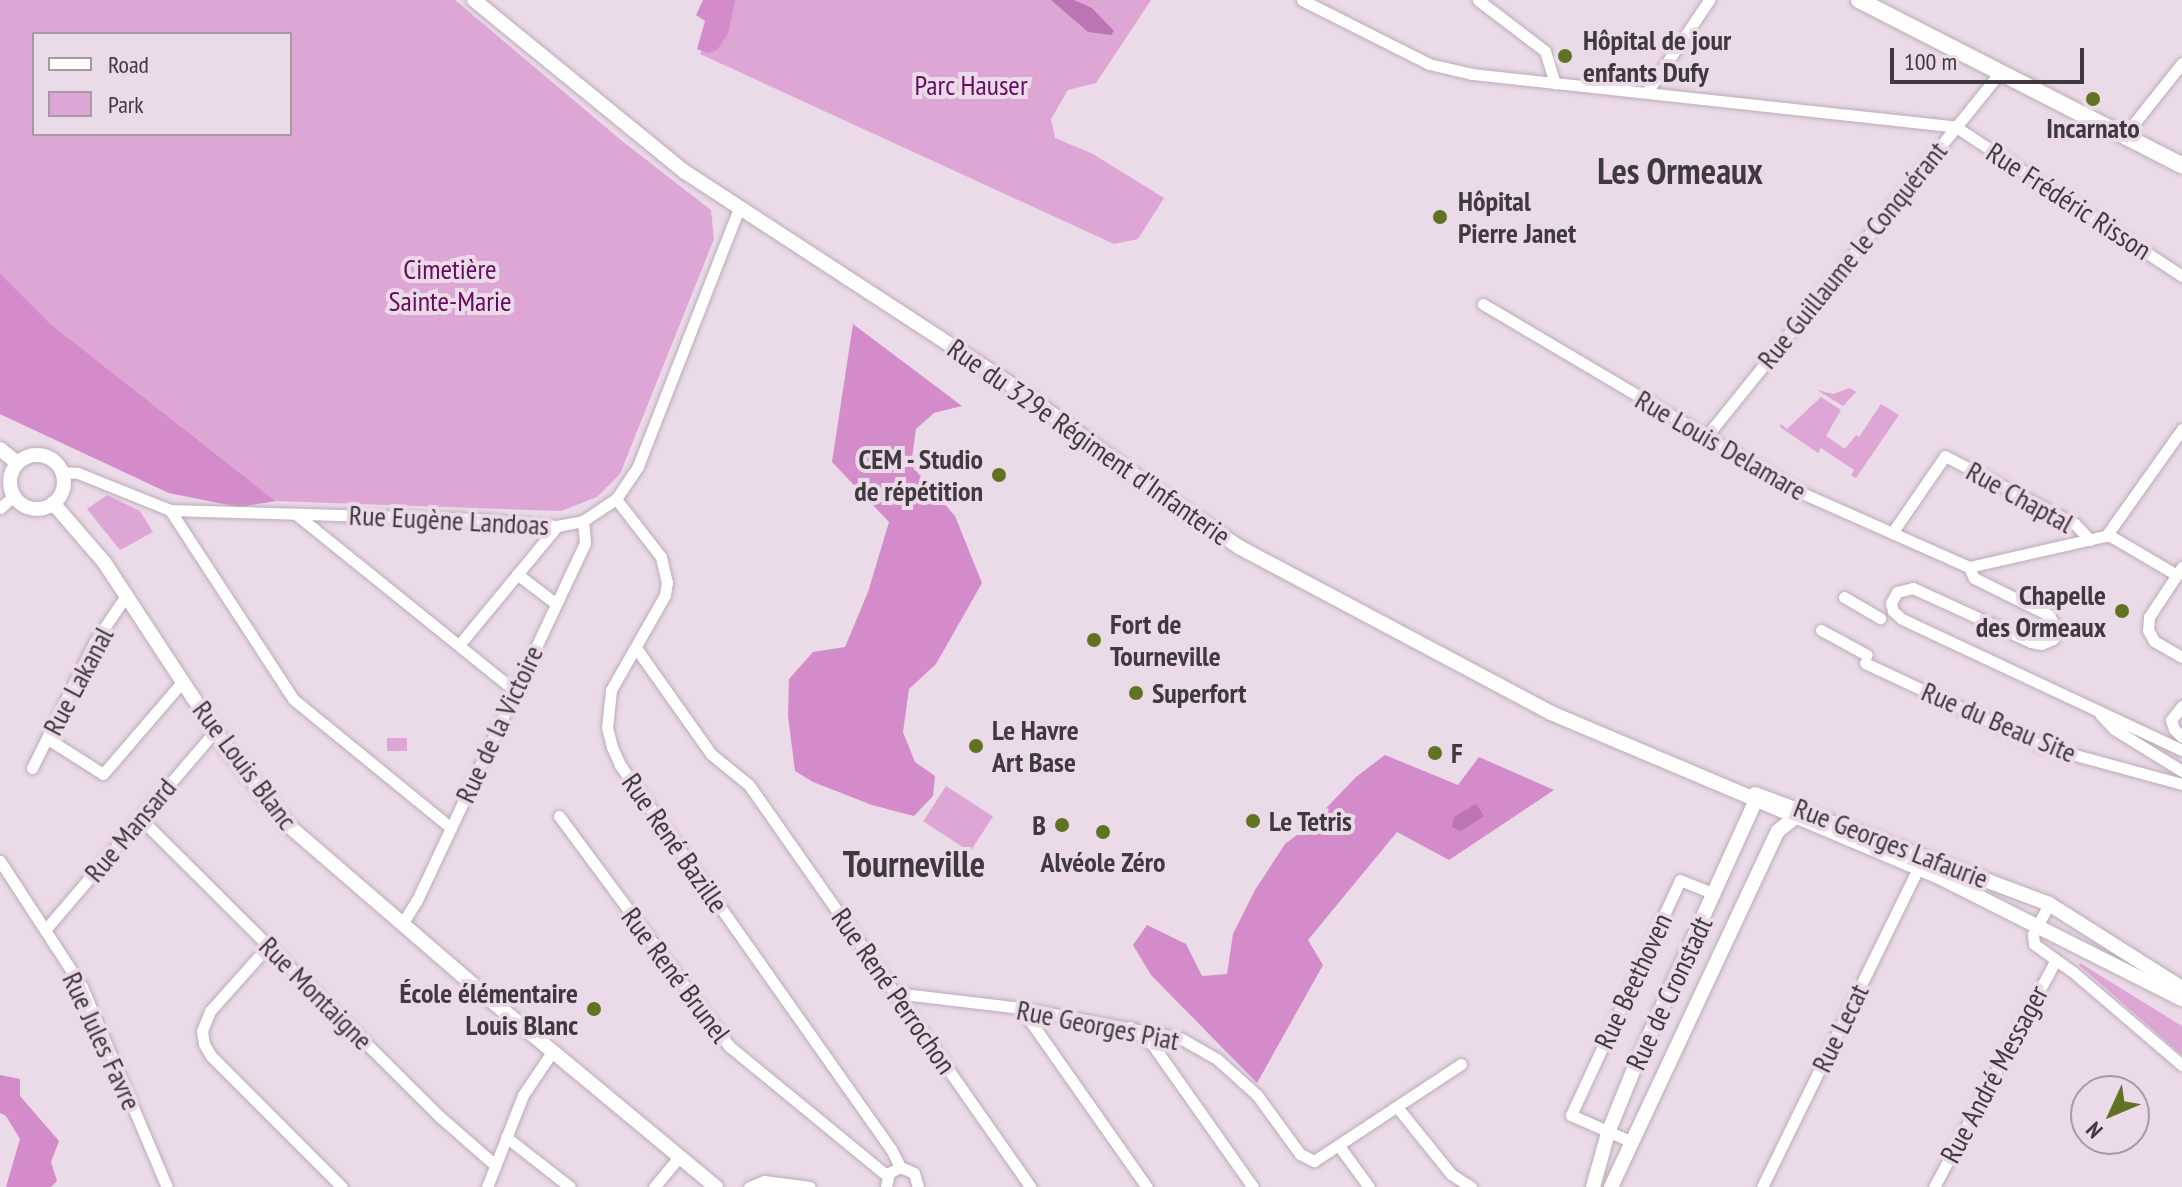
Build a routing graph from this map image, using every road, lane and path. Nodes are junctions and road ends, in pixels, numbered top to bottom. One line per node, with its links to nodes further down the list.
1 (474, 0): 13 (street, Rue du 329e Régiment d'Infanterie)
2 (1302, 0): 8 (street)
3 (1478, 0): 8 (street)
4 (1709, 0): 9 (street)
5 (1859, 0): 7 (main road)
6 (2182, 63): 11 (street)
7 (2000, 72): 10 (street, Rue Guillaume le Conquérant); 11 (main road)
8 (1555, 83): 9 (street)
9 (1647, 92): 10 (street)
10 (1956, 127): 14 (street, Rue Frédéric Risson); 17 (street, Rue Guillaume le Conquérant)
11 (2124, 136): 12 (main road)
12 (2182, 165)
13 (739, 208): 22 (street, Rue Eugène Landoas); 54 (street, Rue du 329e Régiment d'Infanterie)
14 (2182, 276)
15 (1483, 304): 17 (street, Rue Louis Delamare)
16 (2182, 429): 30 (street)
17 (1705, 438): 29 (street, Rue Louis Delamare)
18 (0, 449): 19 (street)
19 (17, 463): 20 (street); 21 (street)
20 (61, 472): 23 (street); 25 (street, Rue Eugène Landoas)
21 (14, 496): 23 (street); 24 (street)
22 (616, 499): 27 (street, Rue Eugène Landoas); 41 (street, Rue René Bazille)
23 (53, 503): 35 (street, Rue Louis Blanc)
24 (0, 508)
25 (170, 510): 26 (street, Rue Eugène Landoas); 60 (street)
26 (296, 514): 28 (street, Rue Eugène Landoas); 40 (street)
27 (583, 521): 28 (street, Rue Eugène Landoas); 37 (street, Rue de la Victoire)
28 (557, 526): 34 (street)
29 (1892, 533): 31 (street, Rue Chaptal); 32 (street, Rue Louis Delamare)
30 (2107, 534): 31 (street); 33 (street)
31 (2090, 540): 32 (street)
32 (1969, 567): 46 (street, Rue Louis Delamare)
33 (2180, 571): 42 (street)
34 (517, 574): 37 (street); 40 (street)
35 (127, 594): 43 (street, Rue Louis Blanc); 49 (street, Rue Lakanal)
36 (1844, 597): 38 (street)
37 (555, 603): 44 (street, Rue de la Victoire)
38 (1880, 618)
39 (1821, 630): 53 (street, Rue du Beau Site)
40 (459, 645): 44 (street)
41 (636, 648): 71 (street, Rue René Perrochon); 85 (street, Rue René Bazille)
42 (2182, 657)
43 (183, 681): 47 (street, Rue Louis Blanc); 49 (street)
44 (515, 691): 60 (street, Rue de la Victoire)
45 (2182, 706): 48 (street)
46 (2097, 711): 50 (street); 52 (street, Rue du Beau Site)
47 (215, 731): 58 (street, Rue Mansard); 65 (street, Rue Louis Blanc)
48 (2182, 737)
49 (48, 739): 51 (street, Rue Lakanal)
50 (2182, 750)
51 (32, 768)
52 (2182, 771)
53 (2182, 784)
54 (1730, 791): 55 (street, Rue du 329e Régiment d'Infanterie); 56 (street, Rue Georges Lafaurie)
55 (1755, 802): 56 (street); 59 (street, Rue Georges Lafaurie); 63 (street, Rue de Cronstadt)
56 (1783, 802): 64 (street, Rue Georges Lafaurie)
57 (559, 816): 86 (street, Rue René Brunel)
58 (140, 818): 67 (street, Rue Mansard); 68 (street, Rue Montaigne)
59 (1794, 818): 62 (street, Rue Georges Lafaurie); 81 (street, Rue de Cronstadt)
60 (451, 828): 65 (street, Rue de la Victoire)
61 (0, 861): 67 (street, Rue Jules Favre)
62 (1918, 868): 66 (street, Rue Georges Lafaurie); 103 (street, Rue Lecat)
63 (1714, 894): 79 (street, Rue de Cronstadt); 79 (street, Rue Beethoven)
64 (2049, 904): 66 (street); 70 (street, Rue Georges Lafaurie)
65 (402, 924): 75 (street, Rue Louis Blanc)
66 (2037, 925): 69 (street); 72 (street, Rue Georges Lafaurie)
67 (45, 930): 88 (street, Rue Jules Favre)
68 (268, 946): 84 (street, Rue Montaigne); 89 (street)
69 (2055, 961): 77 (street); 104 (street, Rue André Messager)
70 (2182, 988)
71 (895, 993): 73 (street, Rue Georges Piat); 96 (street, Rue René Perrochon)
72 (2182, 999)
73 (1021, 1008): 74 (street, Rue Georges Piat); 97 (street)
74 (1129, 1026): 82 (street, Rue Georges Piat); 98 (street)
75 (552, 1052): 80 (street); 83 (street, Rue Louis Blanc)
76 (1461, 1064): 82 (street, Rue Georges Piat)
77 (2182, 1065)
78 (1401, 1112): 100 (street)
79 (1608, 1133): 81 (street); 101 (street, Rue de Cronstadt)
80 (506, 1137): 84 (street); 91 (street)
81 (1632, 1142): 102 (street, Rue de Cronstadt)
82 (1339, 1146): 99 (street)
83 (678, 1158): 92 (street); 93 (street, Rue Louis Blanc)
84 (495, 1165): 90 (street)
85 (900, 1167): 86 (street); 87 (street, Rue René Bazille)
86 (887, 1182)
87 (919, 1185)
88 (167, 1187)
89 (342, 1187)
90 (487, 1187)
91 (570, 1187)
92 (654, 1187)
93 (716, 1187)
94 (749, 1187): 95 (street)
95 (810, 1187)
96 (1031, 1187)
97 (1147, 1187)
98 (1253, 1187)
99 (1369, 1187)
100 (1471, 1187)
101 (1593, 1187)
102 (1611, 1187)
103 (1762, 1187)
104 (1934, 1187)

